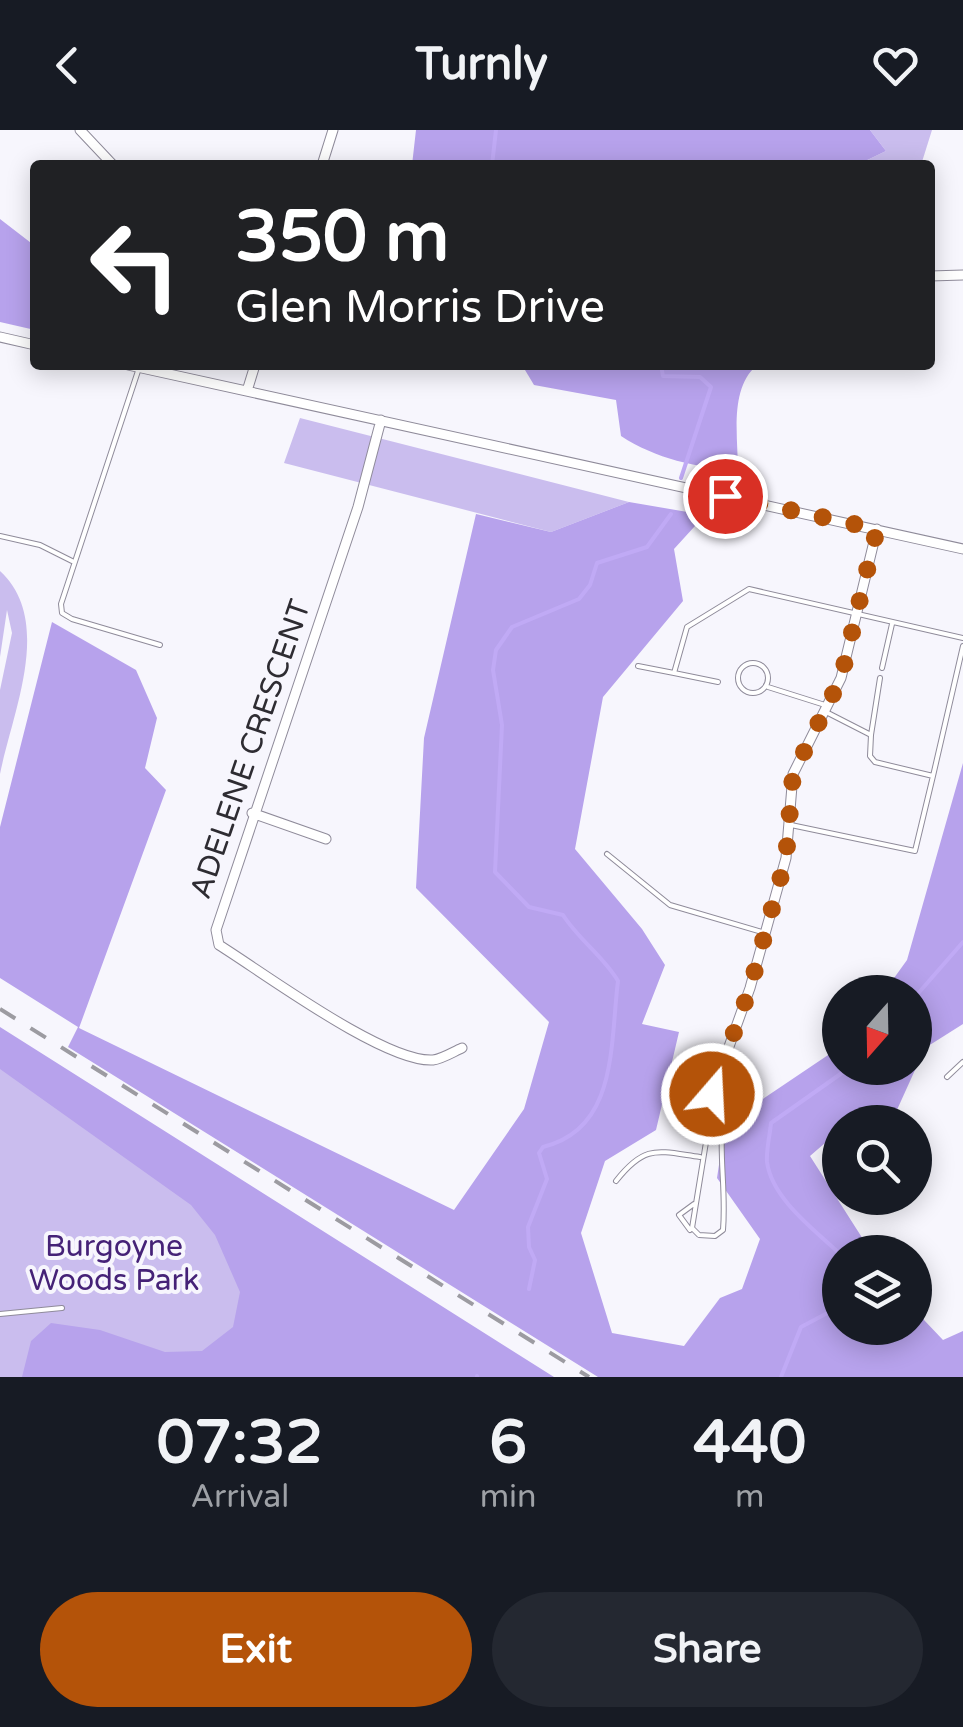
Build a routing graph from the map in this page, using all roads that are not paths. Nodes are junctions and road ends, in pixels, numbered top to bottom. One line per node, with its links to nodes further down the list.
1 (80, 130): 3 (street)
2 (333, 130): 4 (street)
3 (108, 160)
4 (324, 160)
5 (963, 275): 6 (street)
6 (935, 276)
7 (0, 337): 8 (street)
8 (30, 343)
9 (139, 370): 17 (lane)
10 (149, 370): 12 (street)
11 (253, 370): 12 (street)
12 (247, 391): 13 (street)
13 (382, 420): 14 (street); 32 (street, ADELENE CRESCENT)
14 (877, 529): 16 (street); 18 (street)
15 (0, 536): 17 (lane)
16 (963, 548)
17 (72, 561): 21 (lane)
18 (859, 615): 19 (lane); 25 (lane); 29 (street)
19 (892, 623): 20 (lane); 24 (lane)
20 (963, 638)
21 (160, 645)
22 (963, 646): 31 (lane)
23 (638, 666): 25 (lane)
24 (882, 668)
25 (674, 673): 27 (lane)
26 (880, 678): 30 (lane)
27 (718, 682)
28 (766, 686): 28 (lane); 29 (lane)
29 (828, 710): 30 (lane); 33 (street)
30 (871, 735): 31 (lane)
31 (933, 776): 33 (lane)
32 (252, 813): 34 (street); 37 (street, ADELENE CRESCENT)
33 (786, 824): 36 (street)
34 (326, 840)
35 (606, 854): 36 (lane)
36 (765, 934): 40 (street)
37 (462, 1048)
38 (963, 1062): 39 (lane)
39 (947, 1077)
40 (712, 1094): 41 (street); 42 (street)
41 (722, 1125): 42 (street); 46 (lane)
42 (708, 1130): 43 (lane)
43 (700, 1158): 44 (lane); 45 (lane)
44 (616, 1182)
45 (694, 1204): 46 (lane); 46 (lane)
46 (694, 1232)
47 (62, 1308): 48 (lane)
48 (0, 1314)

